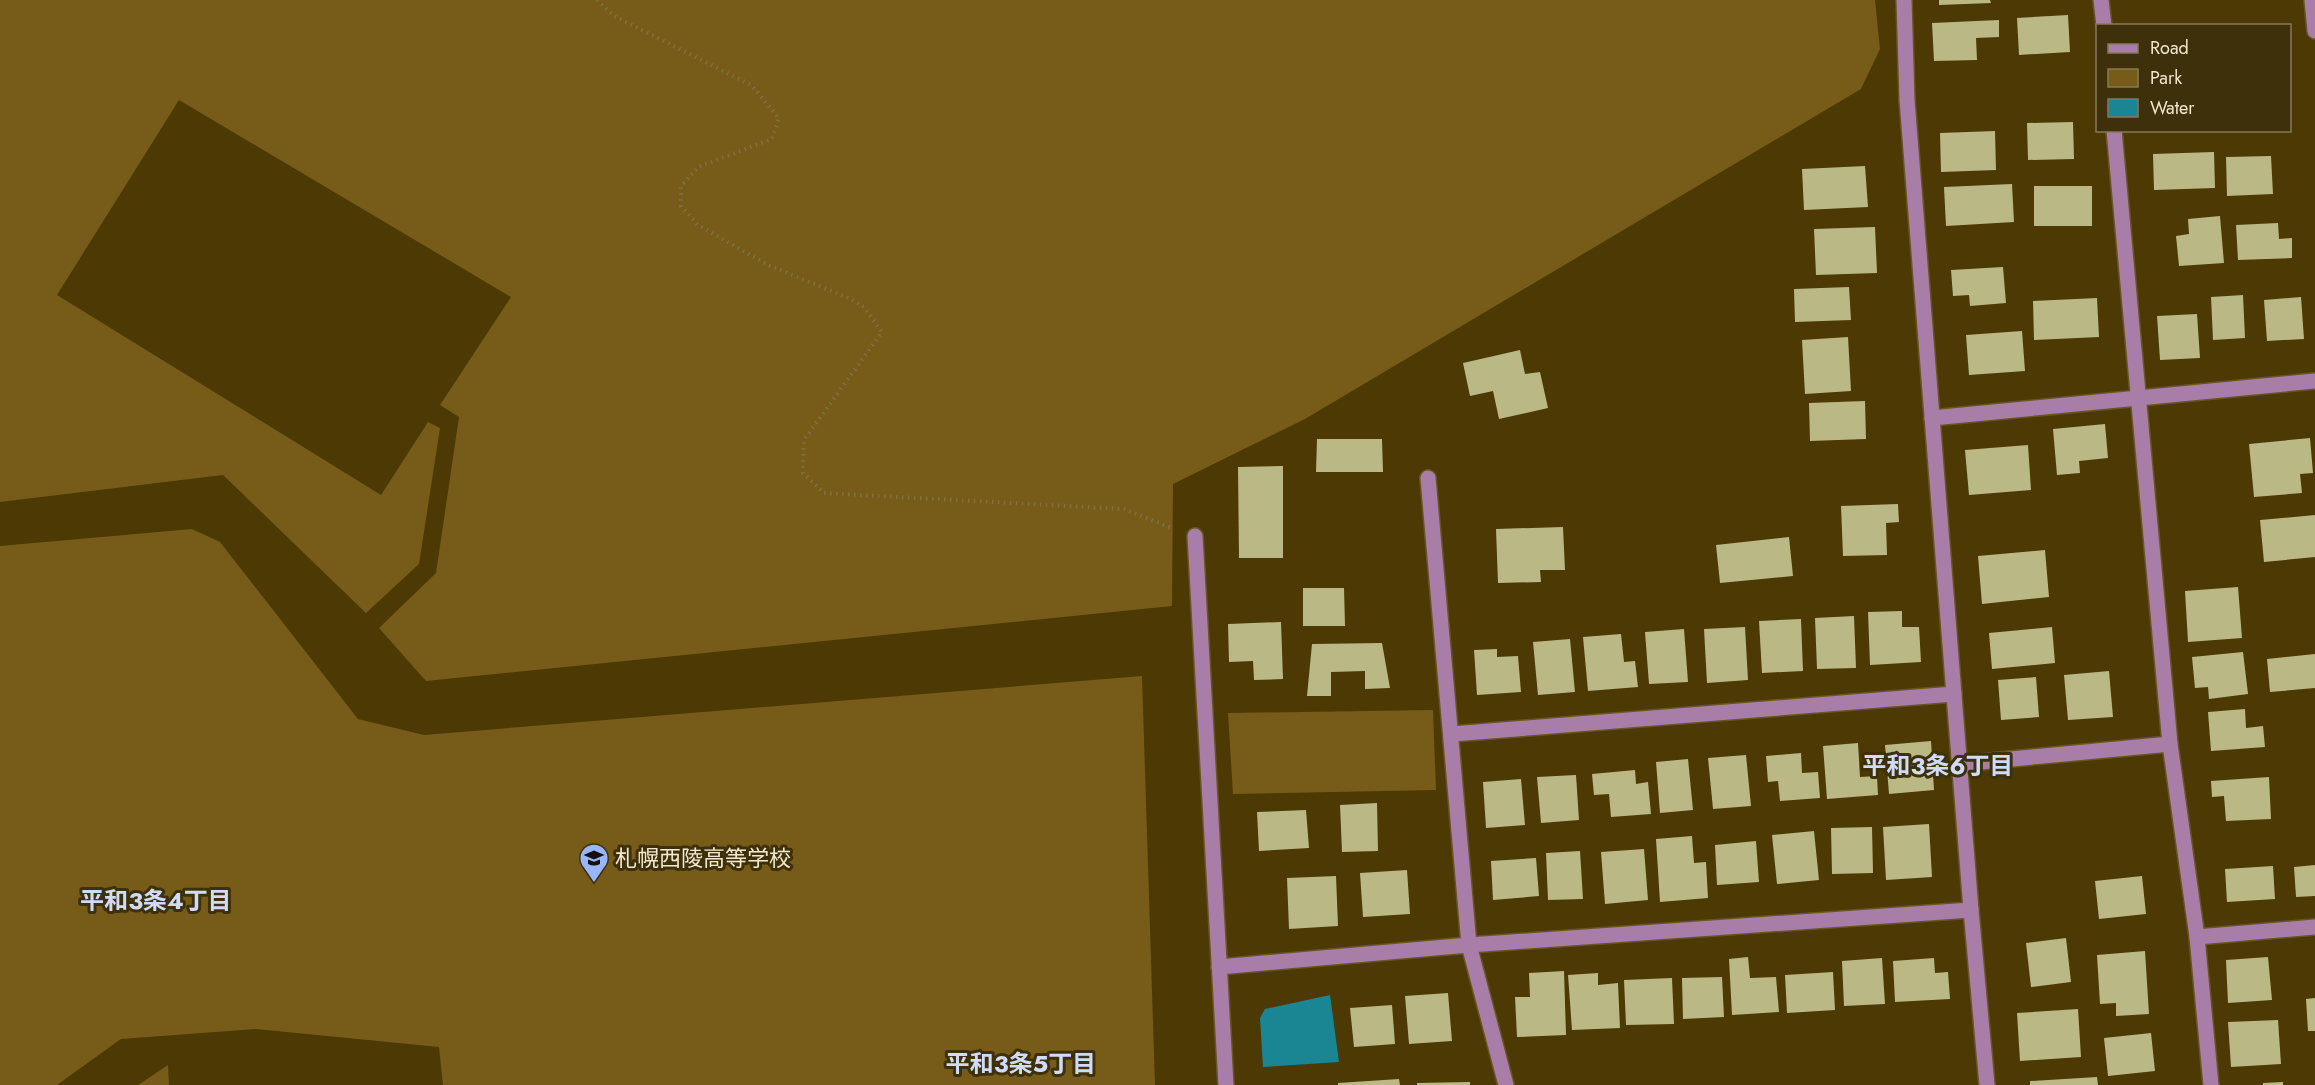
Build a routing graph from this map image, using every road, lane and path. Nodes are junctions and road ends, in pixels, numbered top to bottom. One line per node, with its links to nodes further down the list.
1 (597, 0): 12 (path)
2 (1904, 0): 10 (street)
3 (2101, 0): 5 (street)
4 (2312, 0): 6 (street)
5 (2104, 24)
6 (2315, 31)
7 (2114, 132): 9 (street)
8 (2315, 381): 9 (street)
9 (2140, 398): 10 (street); 15 (street)
10 (1932, 418): 13 (street)
11 (1428, 478): 14 (street)
12 (1195, 536): 21 (street)
13 (1954, 694): 14 (street); 16 (street)
14 (1452, 734): 20 (street)
15 (2170, 744): 16 (street); 19 (street)
16 (1959, 764): 17 (street)
17 (1971, 910): 20 (street); 24 (street)
18 (2315, 927): 19 (street)
19 (2197, 937): 25 (street)
20 (1469, 945): 21 (street); 23 (street)
21 (1220, 967): 22 (street)
22 (1226, 1085)
23 (1506, 1085)
24 (1987, 1085)
25 (2211, 1085)

